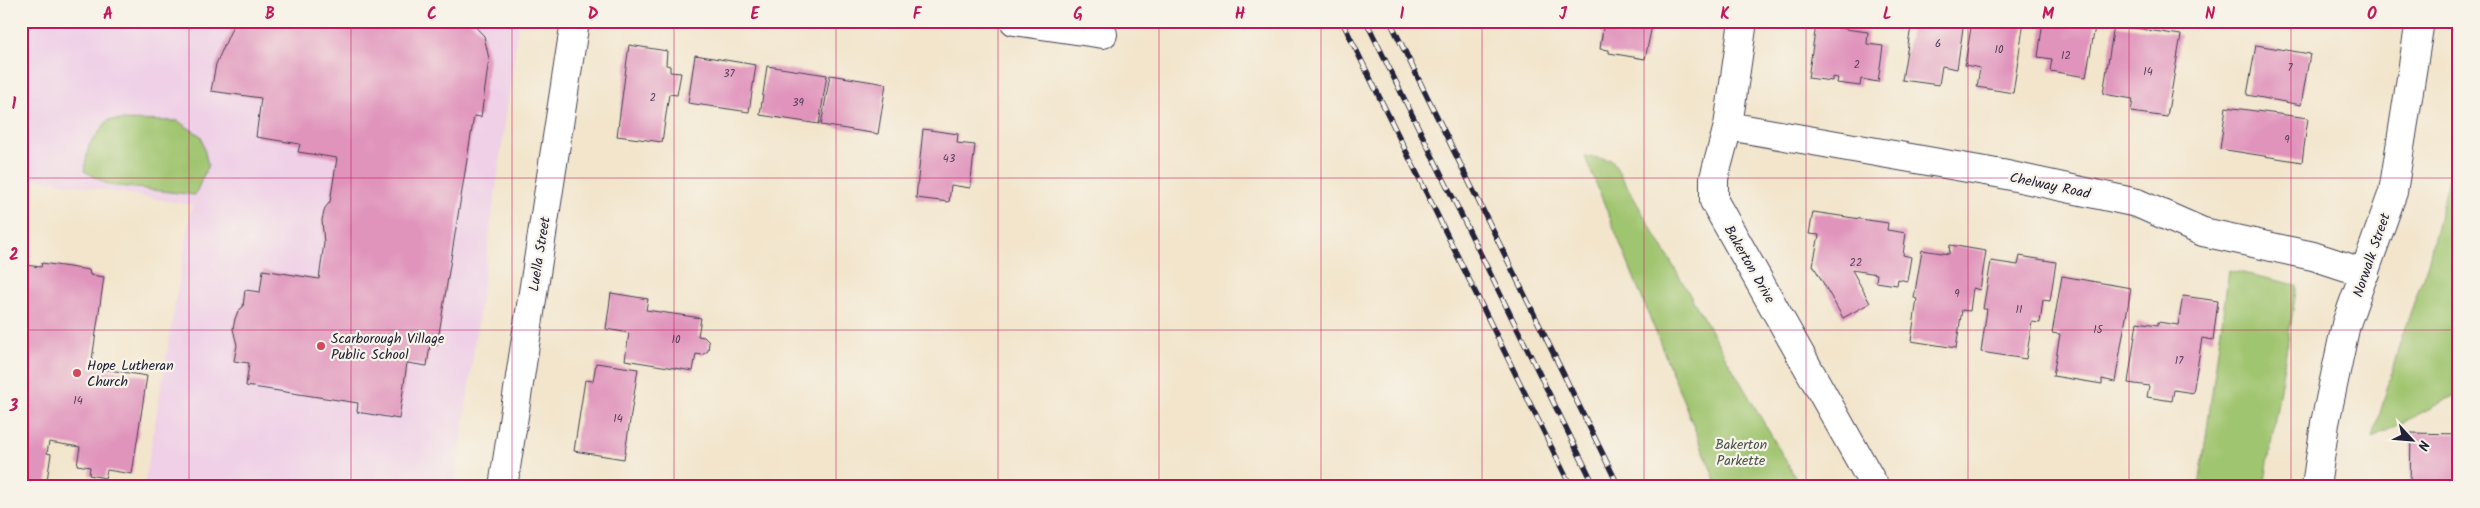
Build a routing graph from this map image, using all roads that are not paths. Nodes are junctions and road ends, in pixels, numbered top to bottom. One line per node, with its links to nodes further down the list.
1 (575, 21): 8 (street, Luella Street)
2 (1014, 21): 5 (street)
3 (1742, 21): 6 (street, Bakerton Drive)
4 (2420, 21): 7 (street, Norwalk Street)
5 (1103, 34)
6 (1728, 126): 7 (street, Chelway Road); 9 (street, Bakerton Drive)
7 (2365, 273): 10 (street, Norwalk Street)
8 (503, 487)
9 (1875, 487)
10 (2316, 487)

